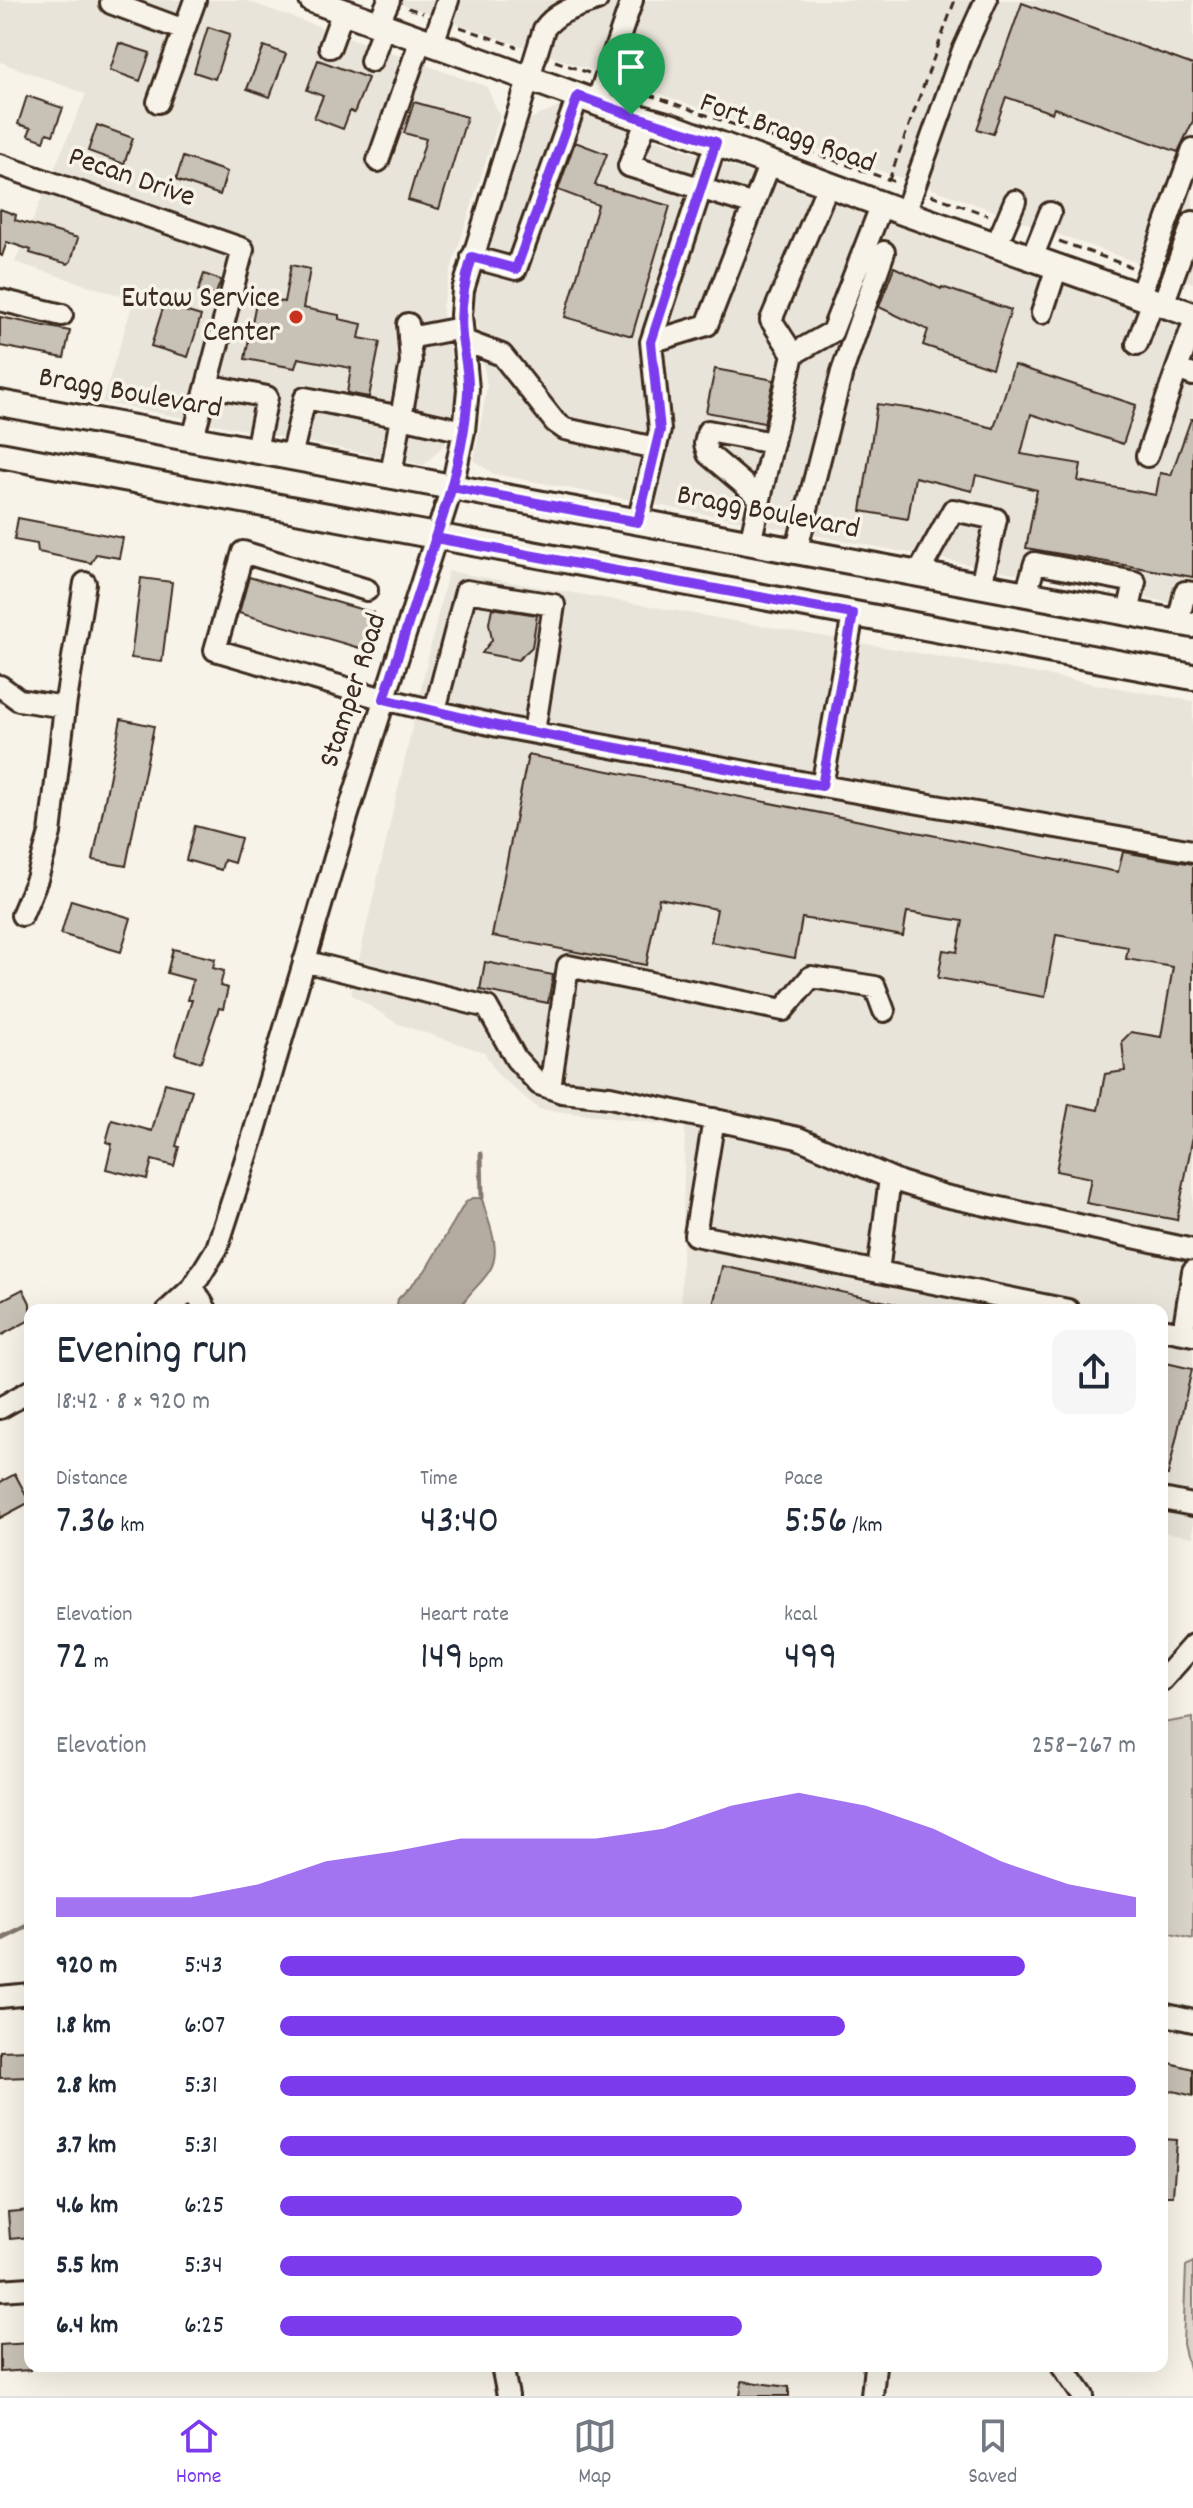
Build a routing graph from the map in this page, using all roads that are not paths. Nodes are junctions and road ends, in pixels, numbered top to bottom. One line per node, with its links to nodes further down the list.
1 (112, 0): 11 (street)
2 (195, 0): 11 (street)
3 (312, 0): 9 (main road, Fort Bragg Road)
4 (388, 0): 10 (street)
5 (448, 0): 12 (street)
6 (597, 0): 15 (street, Stamper Road)
7 (632, 0): 16 (street)
8 (986, 0): 29 (street)
9 (343, 11): 10 (main road, Fort Bragg Road); 13 (street)
10 (381, 25): 12 (main road, Fort Bragg Road); 14 (street)
11 (184, 30): 17 (street)
12 (427, 41): 15 (main road, Fort Bragg Road); 21 (street)
13 (330, 47)
14 (371, 61)
15 (530, 78): 16 (main road, Fort Bragg Road); 34 (street, Stamper Road)
16 (588, 99): 18 (main road, Fort Bragg Road); 34 (street)
17 (158, 102)
18 (647, 119): 19 (main road, Fort Bragg Road); 25 (street)
19 (716, 142): 22 (main road, Fort Bragg Road); 25 (street)
20 (1193, 149): 38 (street)
21 (378, 161)
22 (770, 163): 24 (main road, Fort Bragg Road); 28 (street)
23 (0, 165): 50 (street, Pecan Drive)
24 (828, 185): 27 (main road, Fort Bragg Road); 48 (street)
25 (701, 188): 28 (street); 46 (street)
26 (1015, 201): 32 (street)
27 (882, 204): 29 (main road, Fort Bragg Road); 42 (street)
28 (754, 205): 46 (street)
29 (905, 213): 32 (main road, Fort Bragg Road)
30 (1050, 213): 35 (street)
31 (1193, 222): 38 (street)
32 (996, 246): 35 (main road, Fort Bragg Road)
33 (884, 252): 43 (street)
34 (472, 257): 45 (street, Stamper Road)
35 (1032, 258): 36 (main road, Fort Bragg Road)
36 (1057, 267): 38 (main road, Fort Bragg Road); 39 (street)
37 (0, 300): 40 (street)
38 (1152, 301): 41 (main road, Fort Bragg Road); 47 (street)
39 (1042, 313)
40 (62, 315)
41 (1193, 315)
42 (837, 319): 43 (street); 48 (street)
43 (859, 325): 67 (street)
44 (1193, 325): 49 (street)
45 (462, 334): 52 (street); 53 (street, Stamper Road); 56 (street)
46 (651, 342): 56 (street)
47 (1137, 344)
48 (793, 354): 55 (street)
49 (1185, 372): 59 (street)
50 (207, 385): 54 (street); 57 (street)
51 (0, 403): 54 (main road, Bragg Boulevard)
52 (401, 417): 53 (street); 60 (street); 61 (street)
53 (464, 431): 62 (street, Stamper Road)
54 (193, 438): 57 (main road, Bragg Boulevard)
55 (773, 443): 63 (street); 63 (street)
56 (656, 448): 64 (street)
57 (256, 450): 60 (main road, Bragg Boulevard)
58 (0, 455): 65 (main road)
59 (1147, 456)
60 (291, 457): 61 (main road, Bragg Boulevard)
61 (391, 475): 62 (main road, Bragg Boulevard)
62 (452, 487): 64 (main road, Bragg Boulevard); 65 (street, Stamper Road)
63 (760, 498): 66 (street)
64 (638, 522): 66 (main road, Bragg Boulevard)
65 (435, 538): 73 (main road); 77 (street, Stamper Road)
66 (750, 543): 67 (main road, Bragg Boulevard)
67 (796, 552): 68 (main road, Bragg Boulevard)
68 (918, 574): 70 (main road, Bragg Boulevard); 70 (street)
69 (85, 583): 78 (street)
70 (981, 586): 74 (main road, Bragg Boulevard)
71 (367, 590): 77 (street)
72 (1193, 593): 74 (street)
73 (853, 614): 75 (main road); 81 (street)
74 (1186, 624)
75 (1193, 677)
76 (0, 686): 78 (street)
77 (384, 699): 79 (street); 84 (street, Stamper Road)
78 (65, 707): 83 (street)
79 (435, 710): 80 (street); 80 (street)
80 (534, 732): 81 (street)
81 (822, 786): 82 (street)
82 (1193, 851)
83 (22, 915)
84 (304, 961): 86 (street); 92 (street, Stamper Road)
85 (884, 1011): 86 (street)
86 (550, 1088): 87 (street)
87 (714, 1119): 88 (street); 91 (street)
88 (890, 1178): 89 (street); 91 (street)
89 (1193, 1250)
90 (1193, 1271): 97 (street)
91 (878, 1272): 95 (street)
92 (193, 1287): 93 (street, Stamper Road); 94 (street)
93 (175, 1304)
94 (203, 1304)
95 (1038, 1304)
96 (1168, 1330): 97 (street)
97 (1188, 1334)
98 (24, 1394): 99 (street)
99 (0, 1408)
100 (1168, 1500): 101 (street)
101 (1193, 1503)
102 (1193, 1645): 103 (street)
103 (1168, 1673)
104 (24, 1995): 105 (street)
105 (0, 1997)
106 (1168, 2015): 107 (street)
107 (1193, 2021)
108 (24, 2288): 109 (street)
109 (0, 2290)
110 (503, 2372): 113 (street)
111 (874, 2372): 114 (street)
112 (1066, 2372): 115 (street)
113 (508, 2396)
114 (872, 2396)
115 (1083, 2396)

